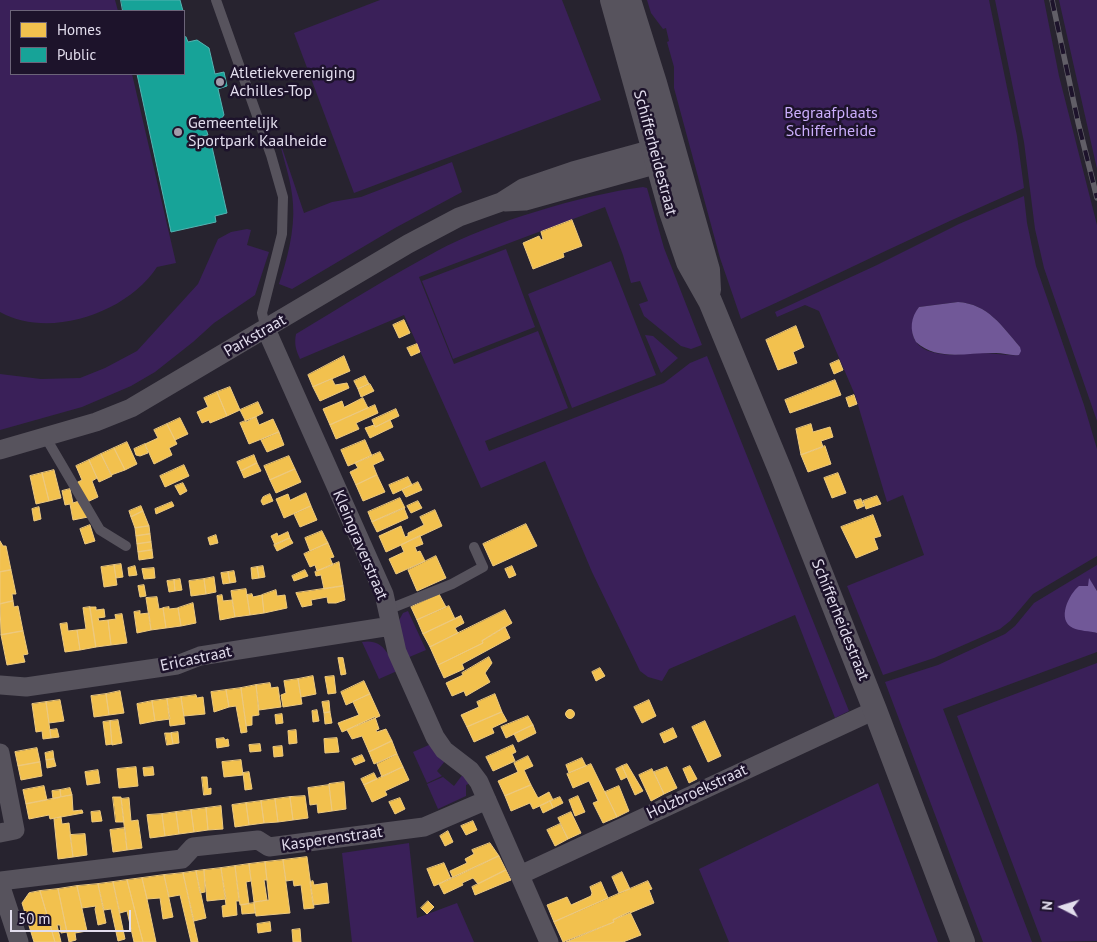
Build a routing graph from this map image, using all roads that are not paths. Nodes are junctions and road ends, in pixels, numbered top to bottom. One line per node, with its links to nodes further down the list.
1 (216, 0): 5 (lane)
2 (612, 0): 4 (street, Schifferheidestraat)
3 (629, 0): 4 (street, Schifferheidestraat)
4 (661, 154): 5 (street, Parkstraat); 12 (street, Schifferheidestraat)
5 (266, 329): 6 (street, Parkstraat); 10 (street, Kleingraverstraat)
6 (46, 438): 7 (street, Parkstraat); 8 (lane)
7 (0, 450)
8 (126, 546)
9 (474, 547): 10 (lane)
10 (389, 618): 11 (street, Ericastraat); 14 (street, Kleingraverstraat)
11 (0, 685)
12 (875, 710): 16 (street, Holzbroekstraat); 20 (street, Schifferheidestraat)
13 (0, 753): 15 (street)
14 (487, 800): 16 (street, Kleingraverstraat); 17 (street, Kasperenstraat)
15 (0, 833)
16 (520, 876): 19 (street, Kleingraverstraat)
17 (0, 883): 18 (street)
18 (19, 942)
19 (549, 942)
20 (963, 942)

